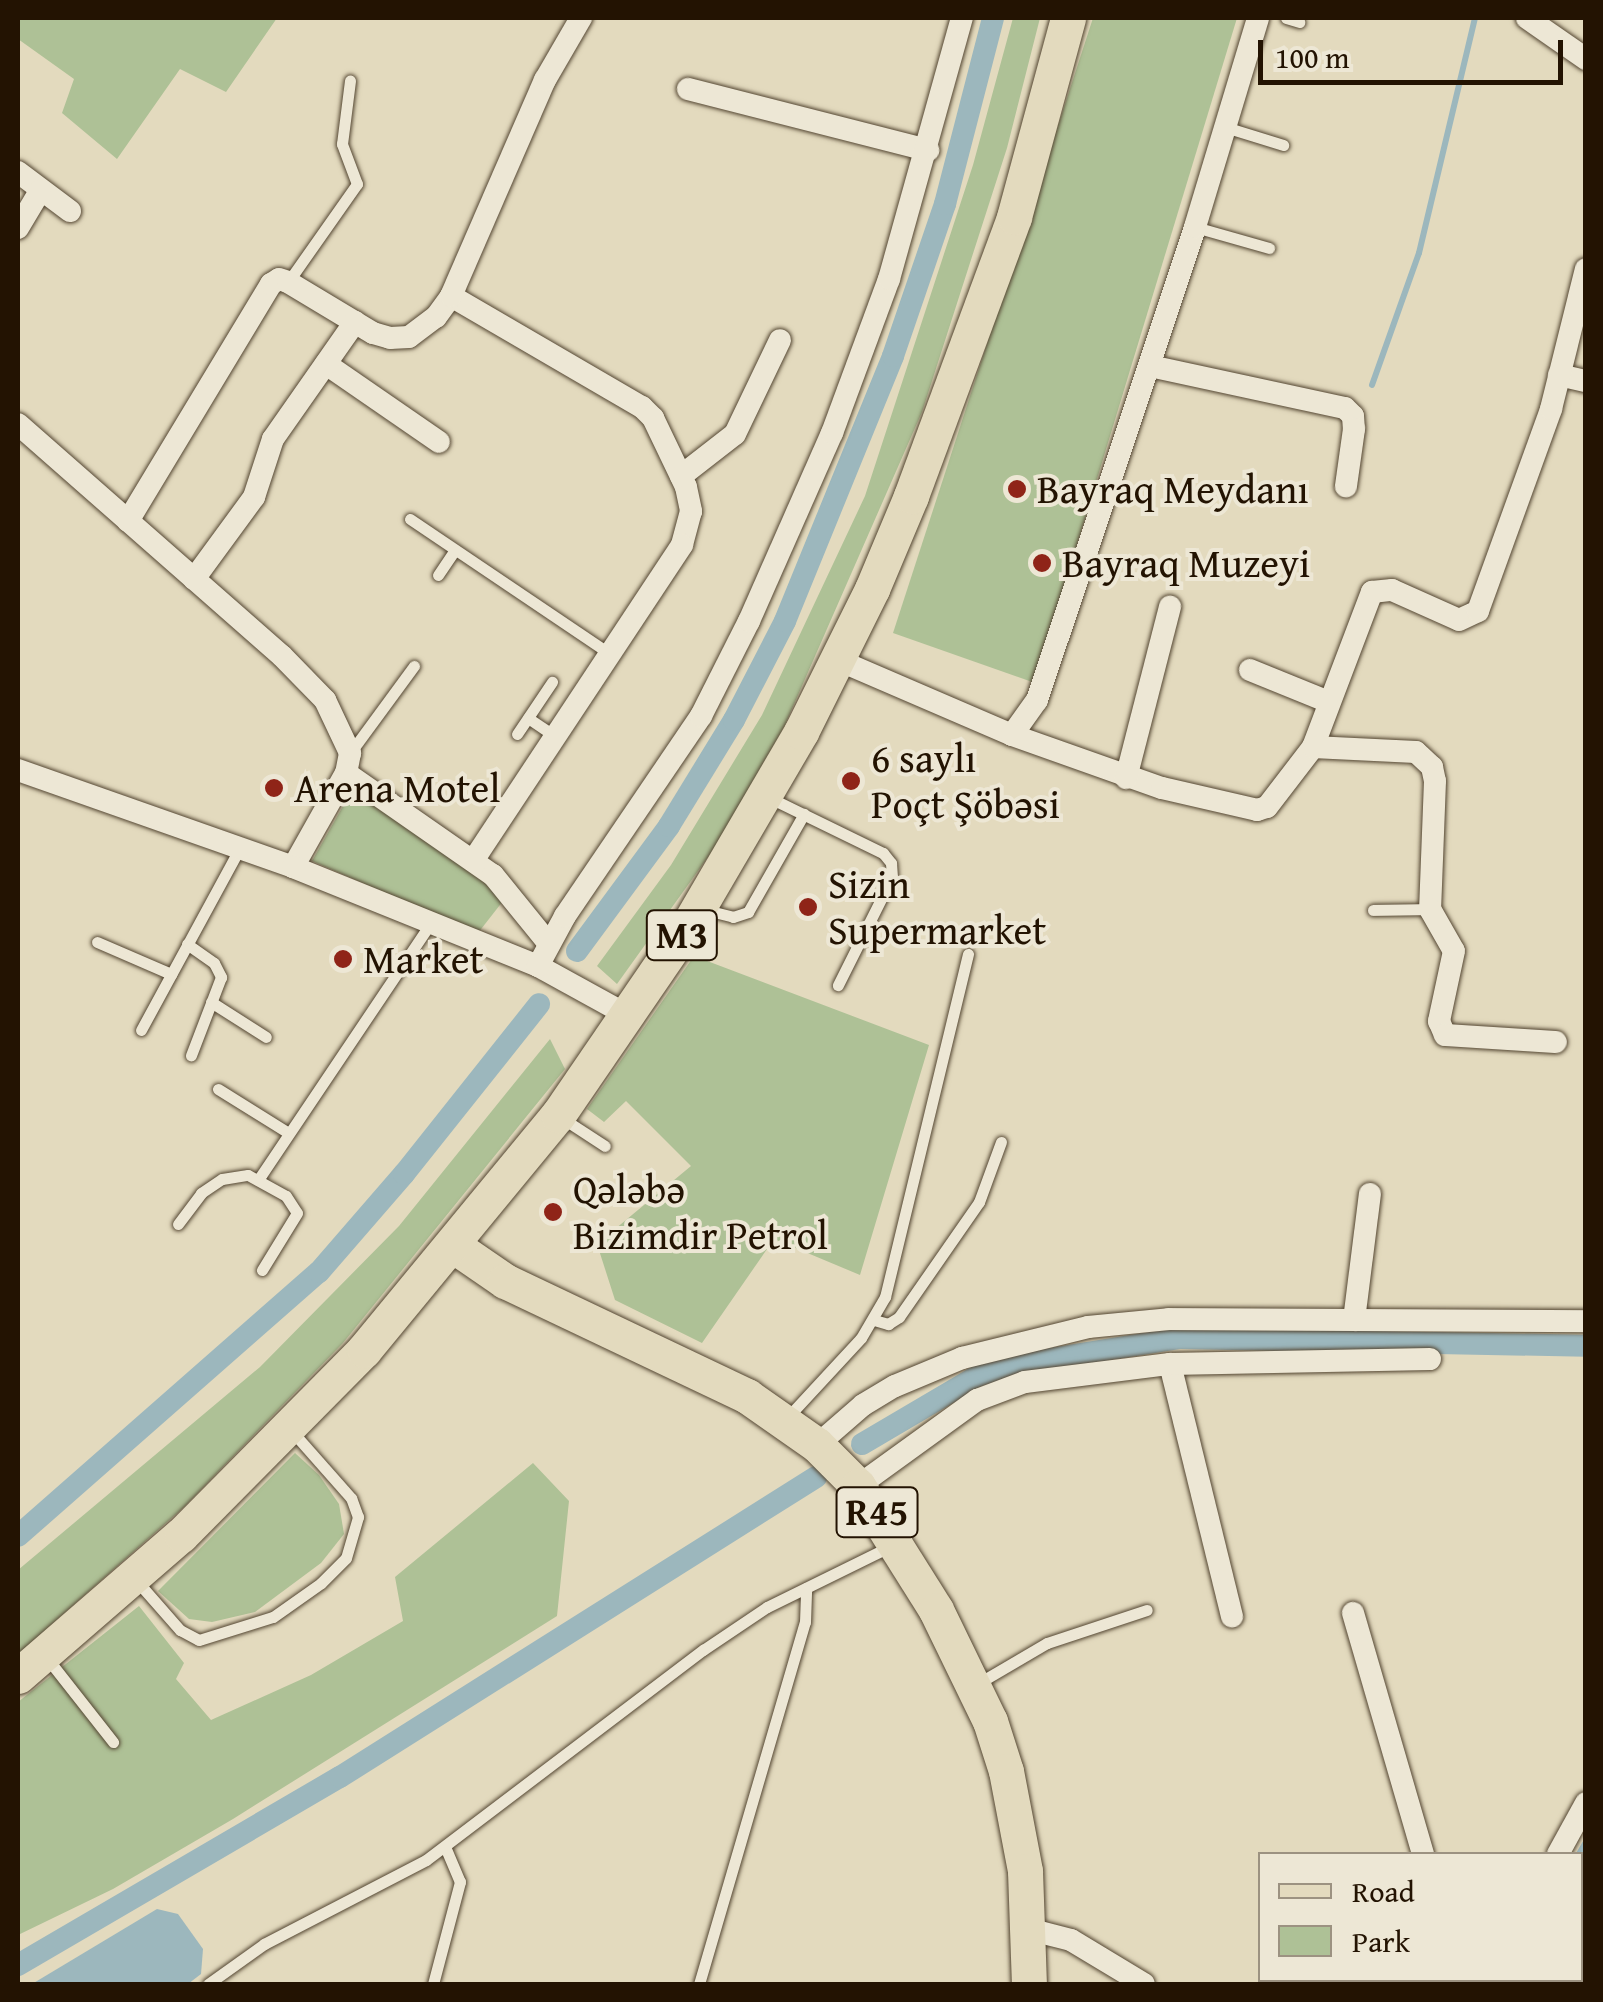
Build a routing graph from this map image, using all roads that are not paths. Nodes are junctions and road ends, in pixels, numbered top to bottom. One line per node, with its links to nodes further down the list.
1 (581, 18): 20 (street)
2 (962, 18): 11 (street)
3 (1068, 18): 38 (main road, M3)
4 (1258, 18): 9 (street)
5 (1528, 18): 6 (street)
6 (1586, 59)
7 (350, 81): 19 (lane)
8 (688, 89): 11 (street)
9 (1225, 127): 10 (lane); 15 (street)
10 (1283, 145)
11 (928, 150): 62 (street)
12 (18, 172): 13 (street)
13 (40, 191): 14 (street); 16 (street)
14 (70, 210)
15 (1195, 227): 17 (lane); 24 (street)
16 (18, 228)
17 (1269, 248)
18 (1586, 269): 25 (street)
19 (288, 282): 21 (street); 32 (street)
20 (450, 296): 21 (street); 29 (street)
21 (355, 322): 23 (street)
22 (780, 340): 29 (street)
23 (326, 364): 28 (street); 35 (street)
24 (1150, 366): 30 (street); 46 (street)
25 (1559, 375): 26 (street); 42 (street)
26 (1586, 381)
27 (18, 424): 32 (street)
28 (439, 442)
29 (681, 476): 37 (street)
30 (1346, 486)
31 (410, 518): 33 (lane)
32 (128, 522): 35 (street)
33 (456, 550): 34 (lane); 37 (lane)
34 (438, 576)
35 (194, 579): 48 (street)
36 (1170, 607): 50 (street)
37 (610, 654): 45 (street)
38 (838, 660): 46 (street); 51 (main road, M3)
39 (414, 666): 48 (lane)
40 (1250, 670): 42 (street)
41 (552, 682): 43 (lane)
42 (1329, 702): 47 (street)
43 (528, 718): 44 (lane); 45 (lane)
44 (517, 734)
45 (555, 736): 54 (street)
46 (1012, 736): 50 (street)
47 (1312, 746): 50 (street); 57 (street)
48 (348, 763): 54 (street); 55 (street)
49 (18, 770): 53 (street)
50 (1126, 778)
51 (766, 796): 52 (lane); 56 (main road, M3)
52 (804, 814): 56 (lane); 66 (lane)
53 (240, 848): 55 (street); 61 (lane)
54 (474, 859): 62 (street)
55 (293, 866): 59 (street)
56 (698, 908): 68 (main road, M3)
57 (1430, 909): 58 (lane); 71 (street)
58 (1372, 910)
59 (432, 923): 64 (street); 75 (lane)
60 (96, 942): 65 (lane)
61 (187, 944): 65 (lane); 67 (lane)
62 (549, 944): 64 (street)
63 (968, 954): 83 (lane)
64 (538, 966): 68 (street)
65 (171, 974): 69 (lane)
66 (838, 985)
67 (211, 1002): 70 (lane); 72 (lane)
68 (628, 1016): 74 (main road, M3)
69 (141, 1030)
70 (266, 1037)
71 (1556, 1042)
72 (190, 1055)
73 (218, 1089): 75 (lane)
74 (558, 1116): 77 (lane); 81 (main road, M3)
75 (287, 1132): 78 (lane)
76 (1001, 1142): 83 (lane)
77 (605, 1146)
78 (258, 1180): 80 (lane); 82 (lane)
79 (1370, 1194): 84 (street)
80 (178, 1224)
81 (454, 1246): 88 (main road, R45); 89 (main road, M3)
82 (262, 1270)
83 (874, 1320): 88 (lane)
84 (1354, 1320): 85 (street); 90 (street)
85 (1586, 1321)
86 (1430, 1360): 87 (street)
87 (1170, 1364): 91 (street); 97 (street)
88 (785, 1420): 90 (main road, R45)
89 (290, 1429): 93 (main road, M3); 93 (lane)
90 (817, 1444): 91 (main road, R45)
91 (858, 1486): 92 (main road, R45)
92 (897, 1544): 94 (lane); 99 (main road, R45)
93 (134, 1578): 98 (main road, M3)
94 (806, 1588): 102 (lane); 108 (lane)
95 (1147, 1610): 99 (lane)
96 (1353, 1613): 103 (street)
97 (1232, 1616)
98 (31, 1666): 100 (lane)
99 (974, 1686): 105 (main road, R45)
100 (113, 1742)
101 (1586, 1803): 104 (street)
102 (445, 1847): 106 (lane); 107 (lane)
103 (1422, 1852)
104 (1559, 1852)
105 (1028, 1928): 109 (main road, R45); 110 (street)
106 (208, 1984)
107 (433, 1984)
108 (699, 1984)
109 (1029, 1984)
110 (1144, 1984)

